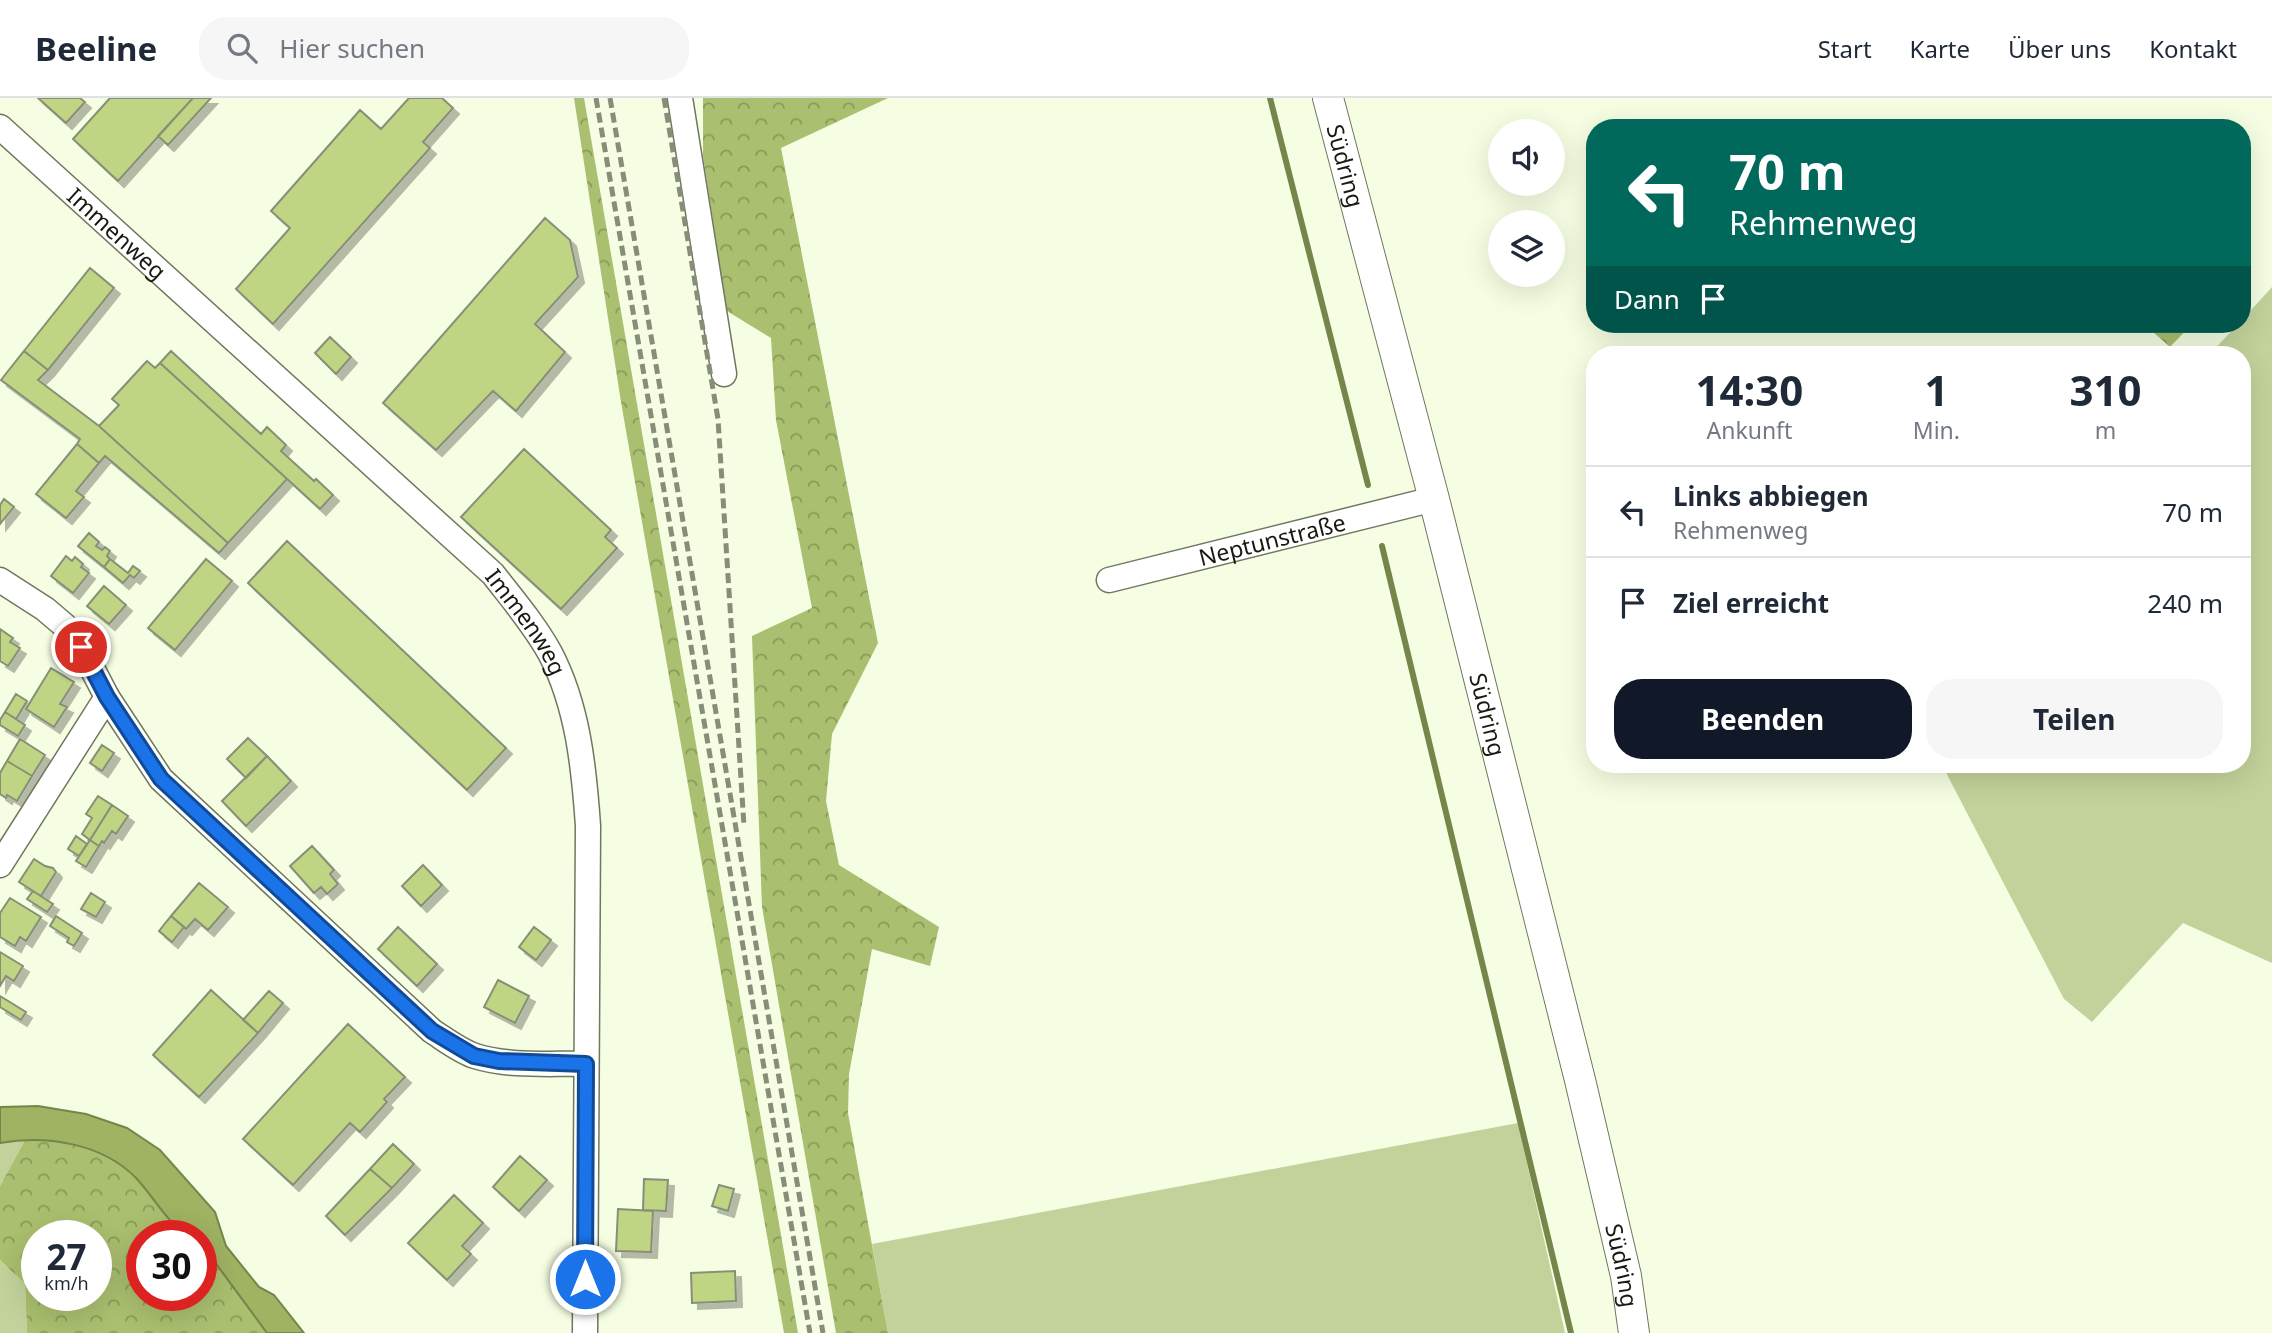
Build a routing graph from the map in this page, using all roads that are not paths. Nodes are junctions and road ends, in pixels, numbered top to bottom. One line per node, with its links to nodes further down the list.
1 (680, 98): 4 (street)
2 (1328, 98): 5 (main road, Südring)
3 (0, 127): 10 (street, Immenweg)
4 (723, 374)
5 (1434, 499): 7 (street, Neptunstraße); 12 (main road, Südring)
6 (0, 580): 8 (street)
7 (1109, 580)
8 (107, 697): 9 (street); 10 (street)
9 (0, 865)
10 (586, 1064): 11 (street, Immenweg)
11 (585, 1333)
12 (1634, 1333)

